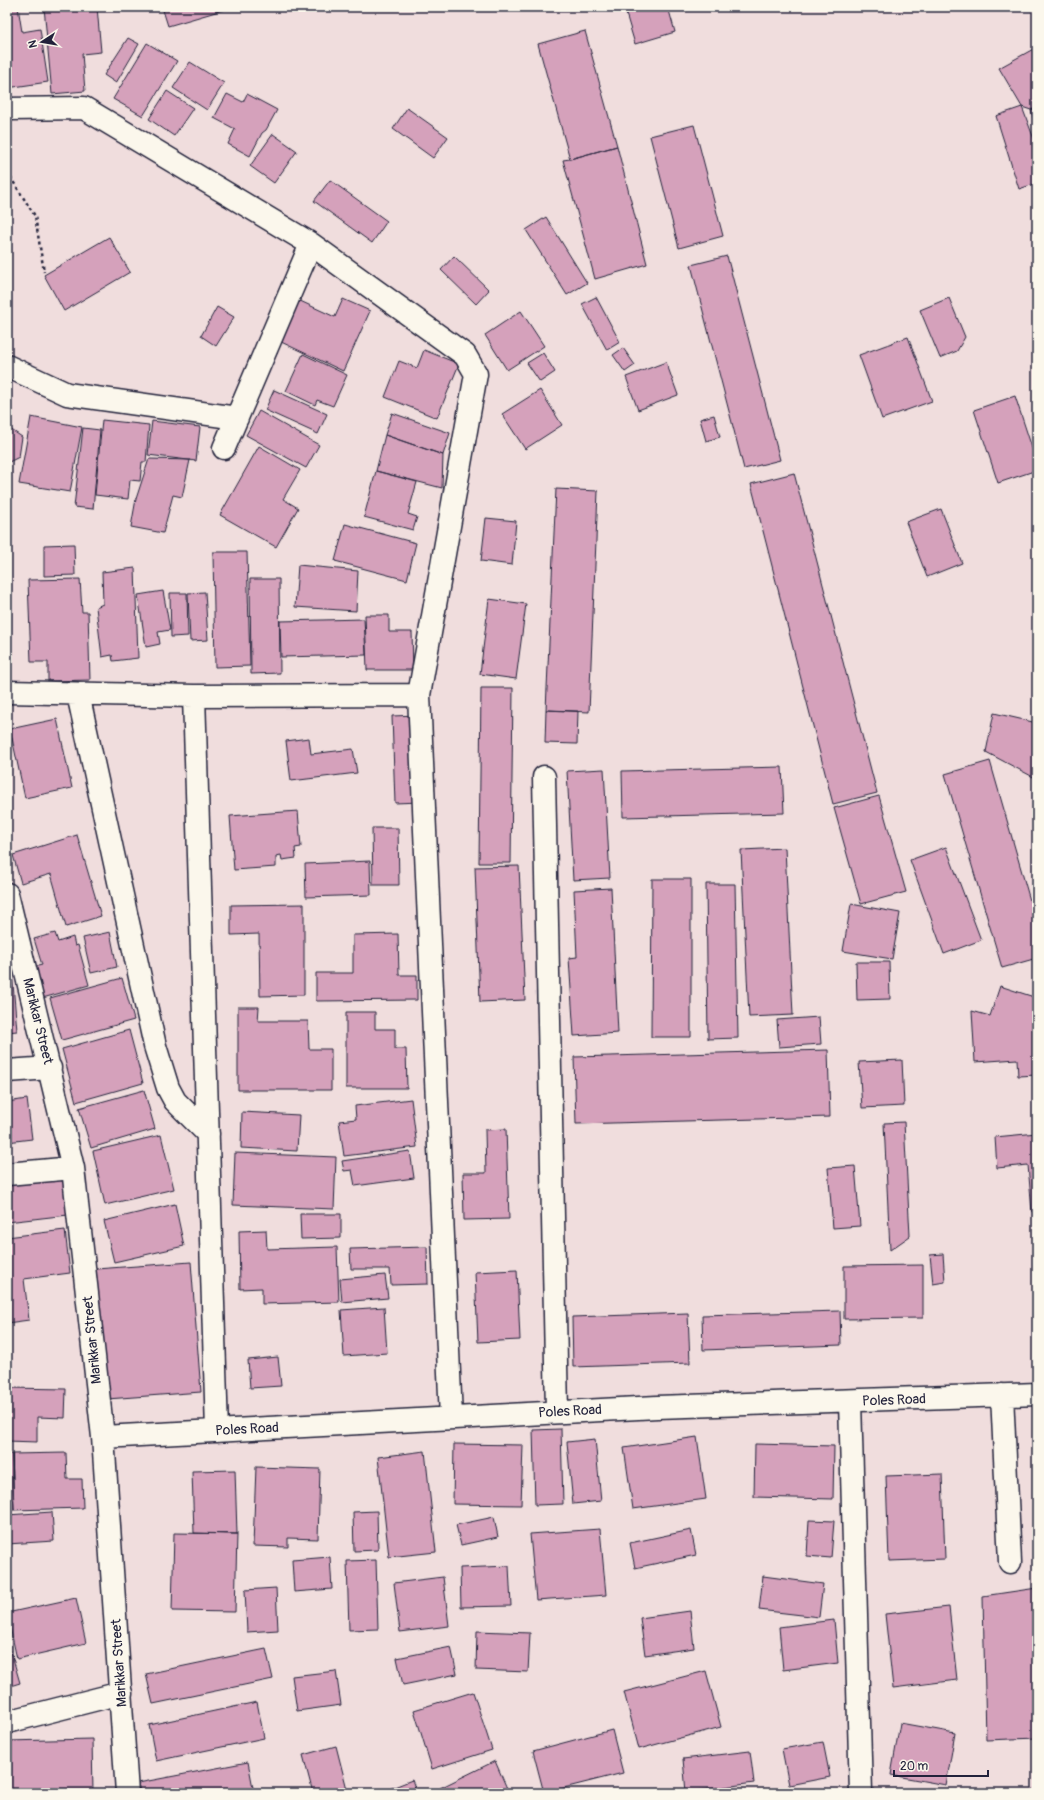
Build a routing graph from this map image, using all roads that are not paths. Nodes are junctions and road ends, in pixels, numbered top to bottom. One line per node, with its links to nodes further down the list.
1 (7, 110): 2 (street)
2 (311, 244): 4 (street); 8 (street)
3 (7, 366): 4 (street)
4 (237, 418): 5 (street)
5 (224, 448)
6 (7, 692): 7 (street)
7 (78, 694): 9 (street); 14 (street)
8 (419, 695): 9 (street); 21 (street)
9 (194, 696): 14 (street)
10 (544, 777): 20 (street)
11 (7, 894): 12 (street, Marikkar Street)
12 (50, 1068): 13 (street); 15 (street, Marikkar Street)
13 (7, 1071)
14 (208, 1134): 22 (street)
15 (73, 1168): 16 (street); 23 (street, Marikkar Street)
16 (7, 1174)
17 (1037, 1394): 18 (street, Poles Road)
18 (1002, 1395): 19 (street, Poles Road); 24 (street)
19 (850, 1401): 20 (street, Poles Road); 28 (street)
20 (557, 1412): 21 (street, Poles Road)
21 (451, 1418): 22 (street, Poles Road)
22 (218, 1431): 23 (street, Poles Road)
23 (103, 1437): 25 (street, Marikkar Street)
24 (1010, 1562)
25 (121, 1693): 26 (street); 27 (street, Marikkar Street)
26 (7, 1722)
27 (127, 1793)
28 (861, 1793)

